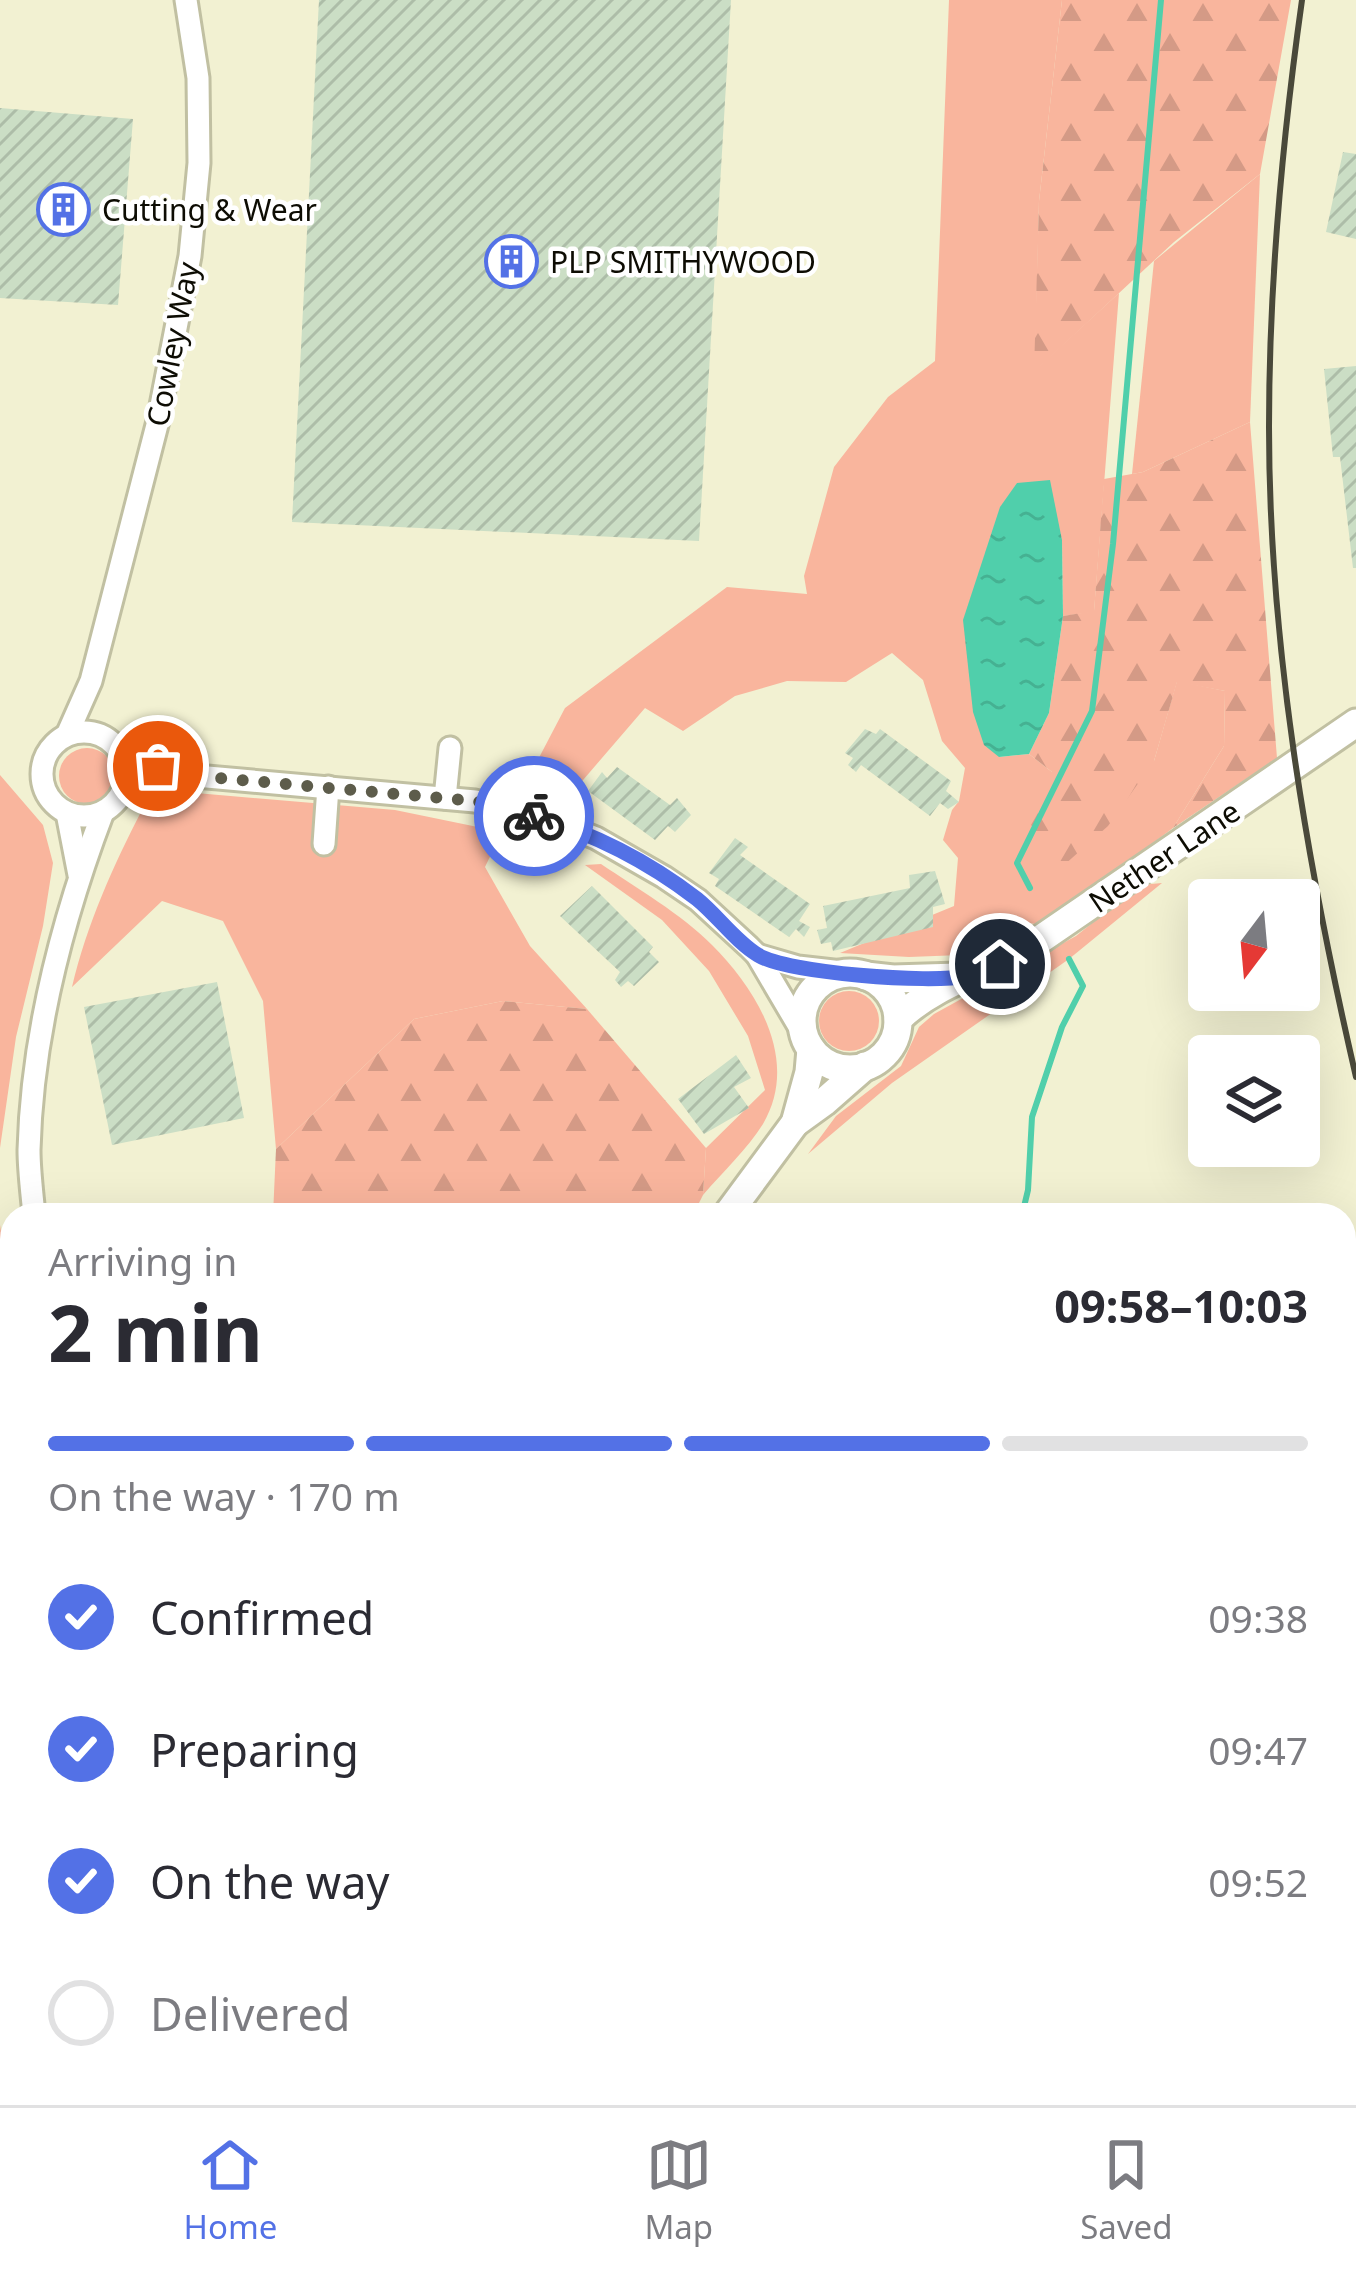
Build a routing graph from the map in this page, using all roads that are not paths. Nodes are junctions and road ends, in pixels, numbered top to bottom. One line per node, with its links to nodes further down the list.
1 (186, 0): 2 (street, Cowley Way)
2 (91, 681): 4 (street, Cowley Way); 5 (street, Cowley Way)
3 (1356, 723): 18 (main road, Nether Lane)
4 (67, 735): 5 (street); 13 (street)
5 (102, 736): 7 (street)
6 (450, 748): 11 (street)
7 (122, 754): 8 (street); 10 (street)
8 (185, 775): 9 (street); 10 (street)
9 (328, 787): 11 (street); 14 (street)
10 (122, 794): 12 (street)
11 (445, 798): 16 (street)
12 (103, 812): 13 (street); 15 (street)
13 (67, 813): 15 (street)
14 (324, 844)
15 (79, 875): 23 (street)
16 (757, 955): 17 (street); 20 (street)
17 (859, 974): 18 (main road, Nether Lane); 19 (main road); 20 (main road)
18 (964, 977): 19 (main road, Nether Lane)
19 (898, 1019): 21 (main road)
20 (807, 1042): 21 (main road); 22 (main road)
21 (865, 1066): 22 (main road)
22 (795, 1123): 24 (main road)
23 (33, 1203)
24 (737, 1203)

